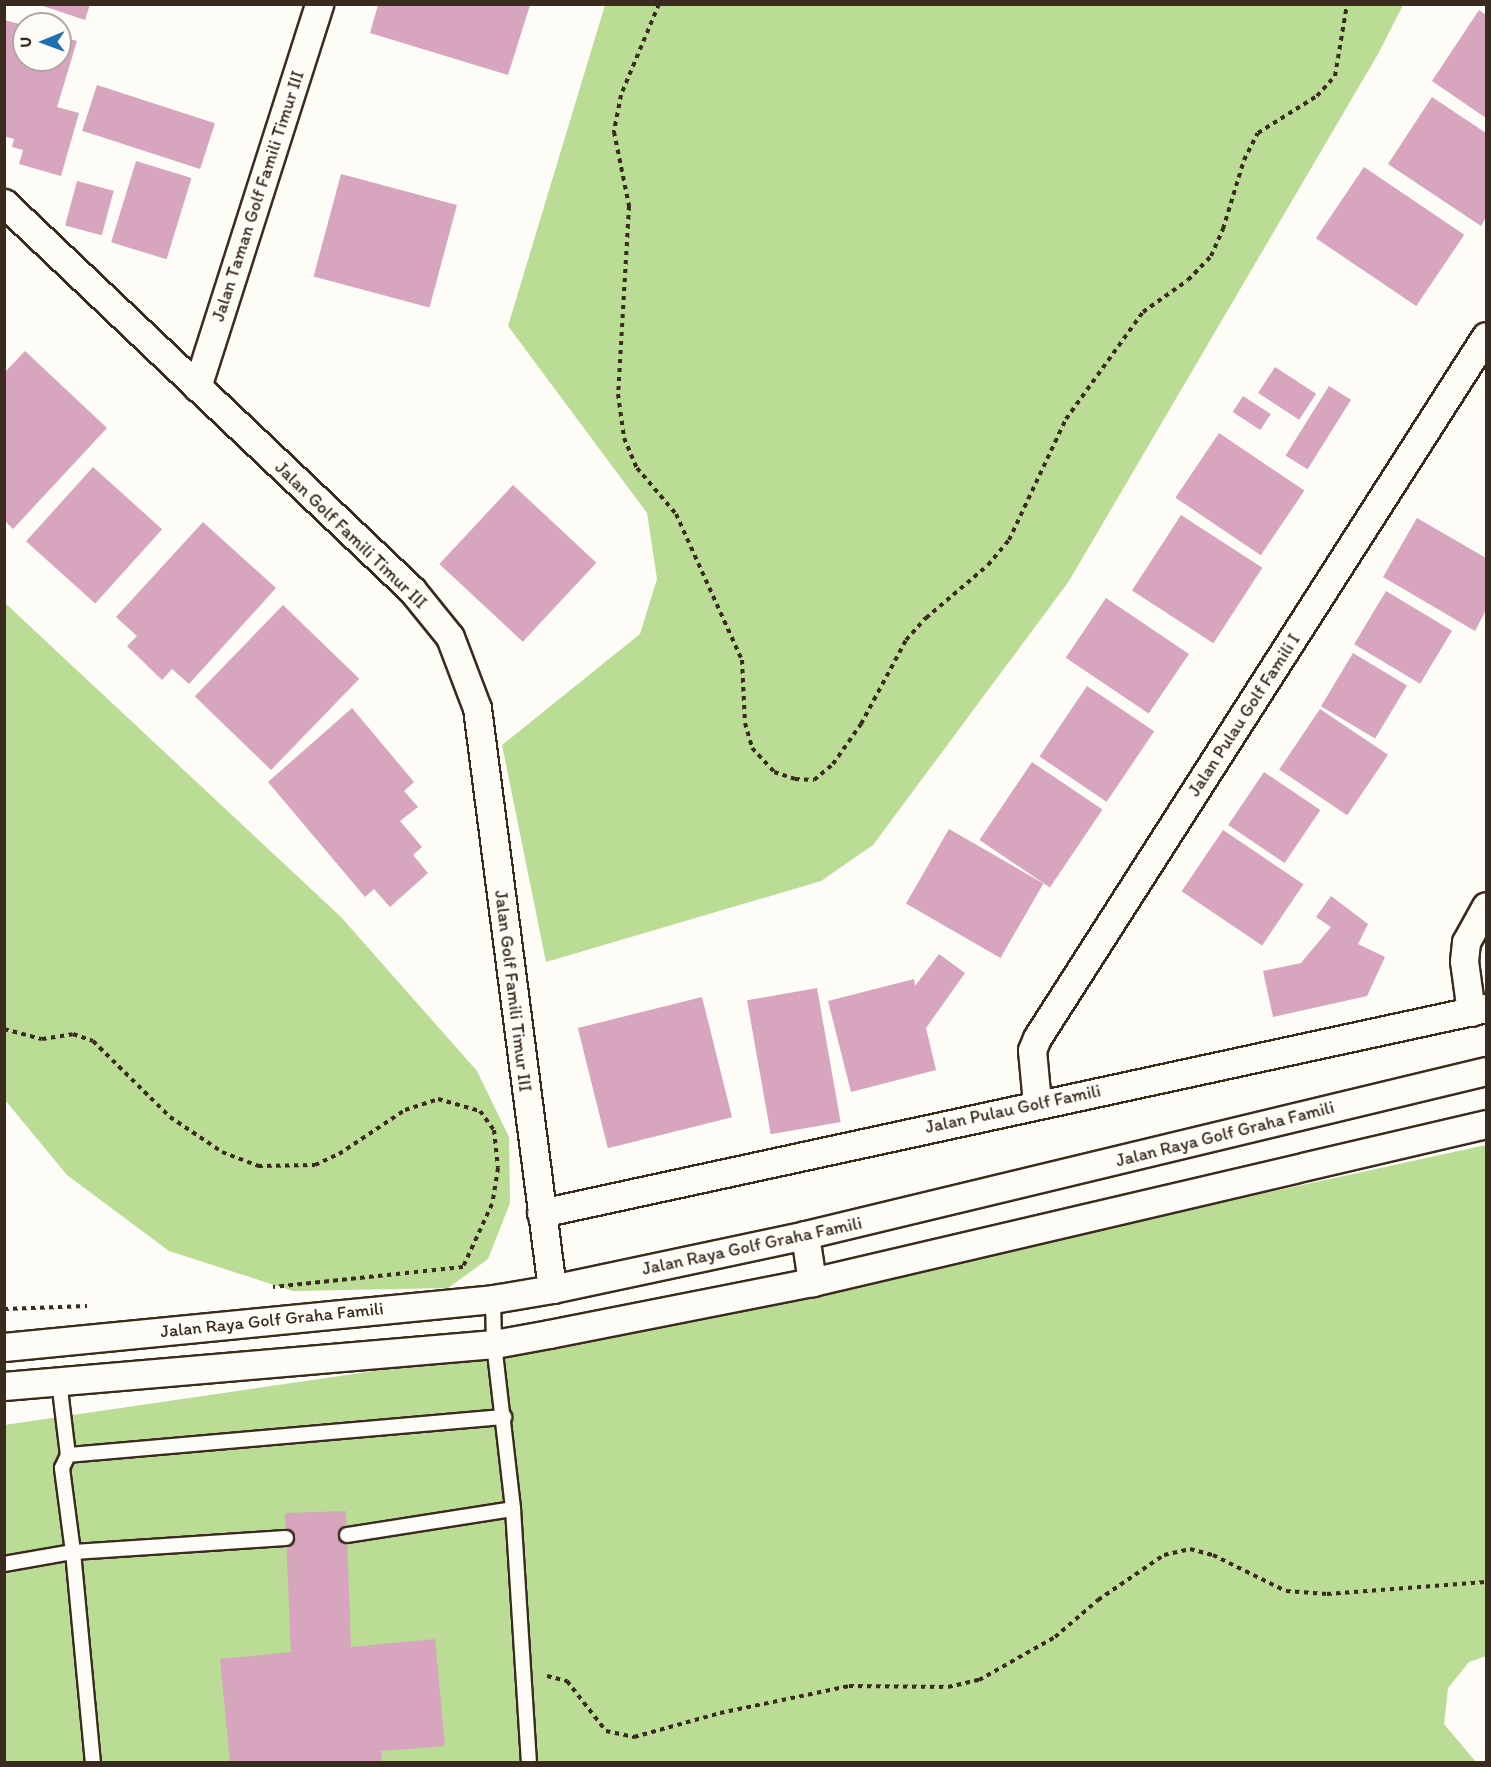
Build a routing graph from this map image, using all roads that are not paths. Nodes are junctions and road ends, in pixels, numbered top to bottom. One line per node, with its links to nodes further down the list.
1 (319, 4): 4 (street, Jalan Taman Golf Famili Timur III)
2 (4, 203): 4 (street, Jalan Golf Famili Timur III)
3 (1486, 336): 8 (street, Jalan Pulau Golf Famili I)
4 (197, 387): 10 (street, Jalan Golf Famili Timur III)
5 (1486, 906): 6 (street)
6 (1479, 1010): 8 (street, Jalan Pulau Golf Famili)
7 (1486, 1071): 11 (street, Jalan Raya Golf Graha Famili)
8 (1037, 1103): 10 (street, Jalan Pulau Golf Famili)
9 (1486, 1124): 12 (street)
10 (541, 1213): 13 (street, Jalan Golf Famili Timur III)
11 (805, 1235): 12 (street); 13 (street, Jalan Raya Golf Graha Famili)
12 (812, 1282): 16 (street)
13 (552, 1289): 14 (street, Jalan Raya Golf Graha Famili)
14 (493, 1299): 15 (street, Jalan Raya Golf Graha Famili); 16 (lane)
15 (56, 1342): 17 (street, Jalan Raya Golf Graha Famili); 18 (street)
16 (494, 1344): 18 (street); 20 (lane)
17 (14, 1346): 19 (street)
18 (59, 1381): 19 (street); 21 (lane)
19 (16, 1385)
20 (504, 1417): 21 (lane); 22 (lane)
21 (68, 1455): 25 (lane)
22 (513, 1509): 23 (lane); 28 (lane)
23 (347, 1535)
24 (286, 1538): 25 (lane)
25 (73, 1552): 26 (lane); 27 (lane)
26 (4, 1564)
27 (93, 1762)
28 (529, 1762)

